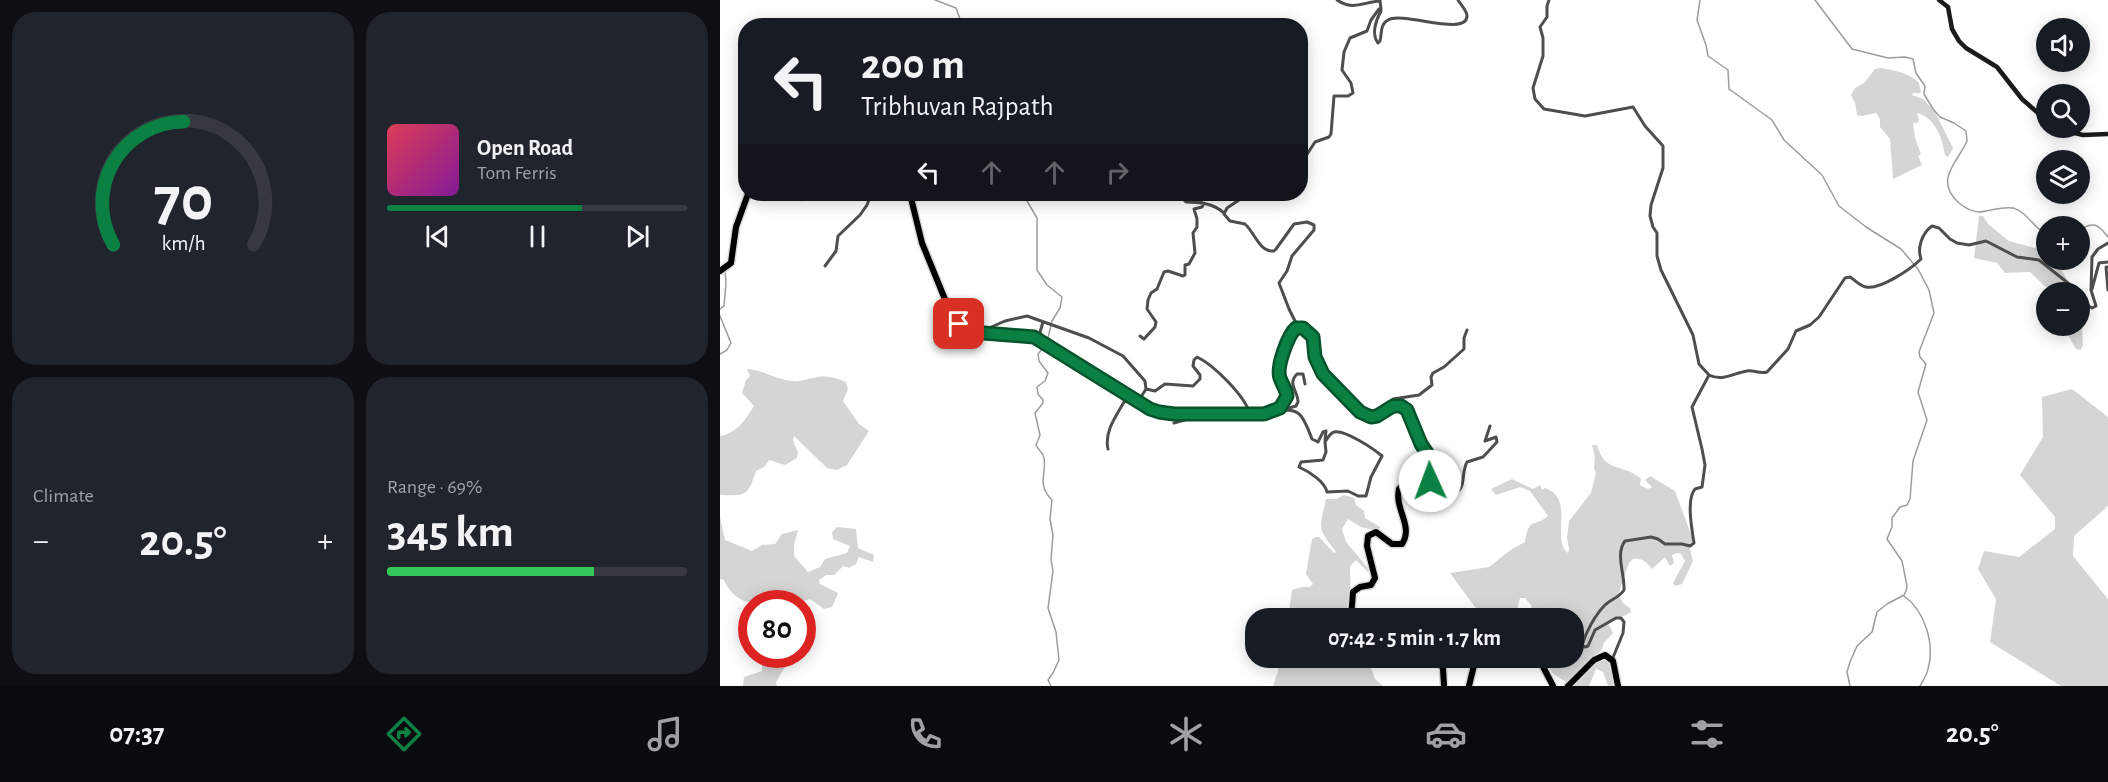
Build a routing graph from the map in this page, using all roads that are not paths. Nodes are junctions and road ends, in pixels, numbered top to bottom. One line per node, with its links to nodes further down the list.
1 (1337, 0): 5 (street)
2 (1458, 0): 5 (street)
3 (1549, 0): 30 (street)
4 (1939, 0): 6 (main road)
5 (1381, 9): 9 (street)
6 (2036, 111)
7 (2108, 134): 8 (main road)
8 (2090, 135)
9 (1308, 153)
10 (745, 201): 21 (highway)
11 (869, 201): 19 (street)
12 (911, 201): 27 (highway)
13 (1185, 201): 15 (street)
14 (1239, 201): 16 (street)
15 (1202, 203): 16 (street); 28 (street)
16 (1224, 213): 25 (street)
17 (2108, 244): 22 (street)
18 (2108, 262): 22 (street)
19 (825, 266)
20 (2108, 267): 23 (street)
21 (721, 271)
22 (2091, 290): 30 (street)
23 (2108, 290)
24 (1043, 322): 27 (street); 29 (street); 32 (street)
25 (1298, 327): 37 (highway); 38 (highway)
26 (1467, 330): 38 (street)
27 (989, 333): 29 (highway)
28 (1140, 336)
29 (1038, 339): 33 (highway)
30 (1709, 375): 45 (street)
31 (1305, 384): 34 (street)
32 (1146, 389): 33 (street); 36 (street)
33 (1137, 401): 35 (highway); 42 (street)
34 (1288, 409): 37 (street); 41 (street)
35 (1200, 414): 36 (highway); 39 (street)
36 (1250, 414): 37 (highway)
37 (1261, 414)
38 (1379, 414): 43 (highway)
39 (1174, 423)
40 (1490, 426): 43 (street)
41 (1325, 442): 41 (street)
42 (1108, 449)
43 (1424, 482): 44 (highway)
44 (1352, 608)
45 (1612, 660): 54 (highway); 55 (highway)
46 (1443, 668): 49 (highway)
47 (1473, 668): 50 (highway)
48 (1544, 668): 53 (highway)
49 (1444, 675): 51 (highway); 52 (highway)
50 (1468, 684)
51 (1444, 686)
52 (1449, 686)
53 (1553, 686)
54 (1568, 686)
55 (1618, 686)

